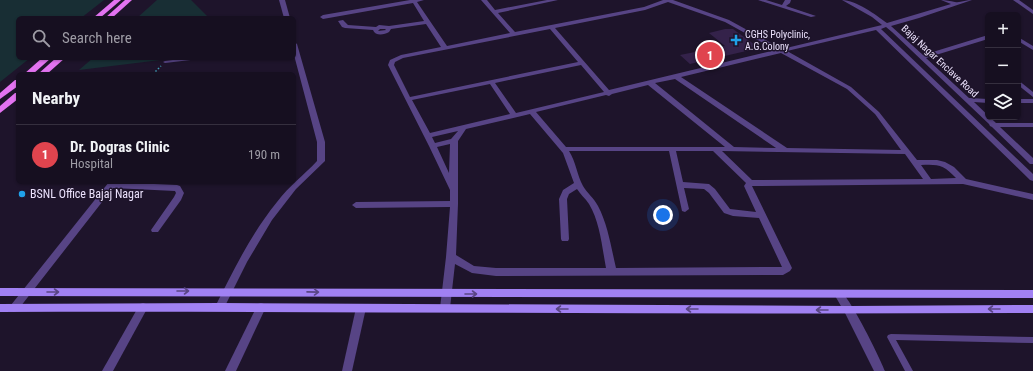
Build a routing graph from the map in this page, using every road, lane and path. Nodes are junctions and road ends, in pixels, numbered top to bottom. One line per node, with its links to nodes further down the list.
1 (118, 0): 22 (main road)
2 (129, 0): 23 (main road)
3 (282, 0): 24 (street)
4 (421, 0): 14 (street)
5 (484, 0): 20 (street)
6 (555, 0): 20 (street)
7 (668, 0): 18 (street); 30 (street)
8 (689, 0): 18 (street)
9 (761, 0): 19 (street)
10 (788, 0): 19 (street)
11 (844, 0): 29 (street, Bajaj Nagar Enclave Road)
12 (944, 0): 16 (street)
13 (969, 0): 16 (street)
14 (413, 1): 26 (street); 28 (street)
15 (1018, 1): 17 (street); 21 (street)
16 (956, 4): 29 (street)
17 (1033, 5)
18 (685, 6): 37 (street)
19 (782, 7): 25 (street)
20 (494, 12): 32 (street)
21 (1033, 12)
22 (98, 16)
23 (110, 16)
24 (286, 16)
25 (813, 16)
26 (323, 17)
27 (341, 22): 28 (street)
28 (428, 22): 35 (street)
29 (887, 25): 31 (street); 39 (street, Bajaj Nagar Enclave Road)
30 (551, 26): 32 (street); 44 (street)
31 (877, 28): 37 (street); 79 (street)
32 (512, 34): 35 (street)
33 (985, 38): 39 (street)
34 (1021, 41): 36 (street)
35 (445, 48): 57 (street)
36 (1033, 48)
37 (781, 50): 48 (street); 76 (street)
38 (296, 54): 96 (street)
39 (922, 57): 58 (street, Bajaj Nagar Enclave Road)
40 (45, 60): 45 (main road)
41 (59, 60): 46 (main road)
42 (182, 60): 43 (lane)
43 (165, 62): 47 (path)
44 (582, 63): 49 (street); 53 (street)
45 (30, 72)
46 (44, 72)
47 (155, 72)
48 (675, 76): 50 (street); 75 (street)
49 (491, 81): 57 (street); 64 (street)
50 (650, 83): 53 (street); 74 (street)
51 (16, 84): 55 (main road)
52 (1020, 84): 54 (street)
53 (609, 94): 63 (street)
54 (1033, 95)
55 (0, 97)
56 (16, 97): 62 (main road)
57 (408, 99): 68 (street)
58 (967, 100): 59 (street); 65 (street, Bajaj Nagar Enclave Road)
59 (985, 101)
60 (1021, 101): 61 (street)
61 (1033, 101)
62 (0, 110)
63 (531, 111): 64 (street); 71 (street)
64 (514, 115): 67 (street)
65 (992, 125): 66 (street); 78 (street, Bajaj Nagar Enclave Road)
66 (1033, 125)
67 (463, 128): 68 (street); 69 (street)
68 (428, 136): 70 (street)
69 (454, 141): 70 (street); 86 (street)
70 (433, 146): 86 (street)
71 (564, 149): 72 (street); 84 (street)
72 (672, 149): 73 (street); 85 (street)
73 (715, 149): 74 (street); 82 (street)
74 (732, 149): 75 (street)
75 (785, 150): 76 (street)
76 (906, 152): 77 (street)
77 (915, 162): 80 (street); 81 (street)
78 (1033, 162)
79 (1033, 178)
80 (963, 181): 81 (street); 87 (street)
81 (929, 182): 82 (street)
82 (750, 183): 91 (street)
83 (112, 184): 92 (street); 98 (street)
84 (578, 184): 93 (street); 95 (street)
85 (680, 185): 90 (street); 91 (street)
86 (454, 191): 88 (street)
87 (1033, 197)
88 (454, 204): 89 (street); 94 (street)
89 (356, 205)
90 (684, 208)
91 (762, 215): 95 (street)
92 (156, 230)
93 (565, 239)
94 (451, 257): 95 (street); 99 (street)
95 (612, 272)
96 (228, 291): 98 (street, one-way to 96); 99 (street, one-way to 99); 103 (street)
97 (0, 292): 98 (street)
98 (27, 292): 106 (street)
99 (447, 294): 100 (street, one-way to 100); 108 (street)
100 (839, 294): 101 (street); 110 (street)
101 (1033, 294)
102 (143, 307): 103 (street); 106 (street); 112 (street)
103 (220, 307): 104 (street)
104 (261, 307): 107 (street); 113 (street)
105 (0, 308): 106 (street)
106 (14, 308)
107 (361, 308): 108 (street); 114 (street)
108 (445, 308): 110 (street, one-way to 108)
109 (1033, 309): 110 (street, one-way to 110)
110 (849, 310): 115 (street)
111 (1033, 340): 116 (lane)
112 (107, 371)
113 (230, 371)
114 (347, 371)
115 (880, 371)
116 (909, 371)

